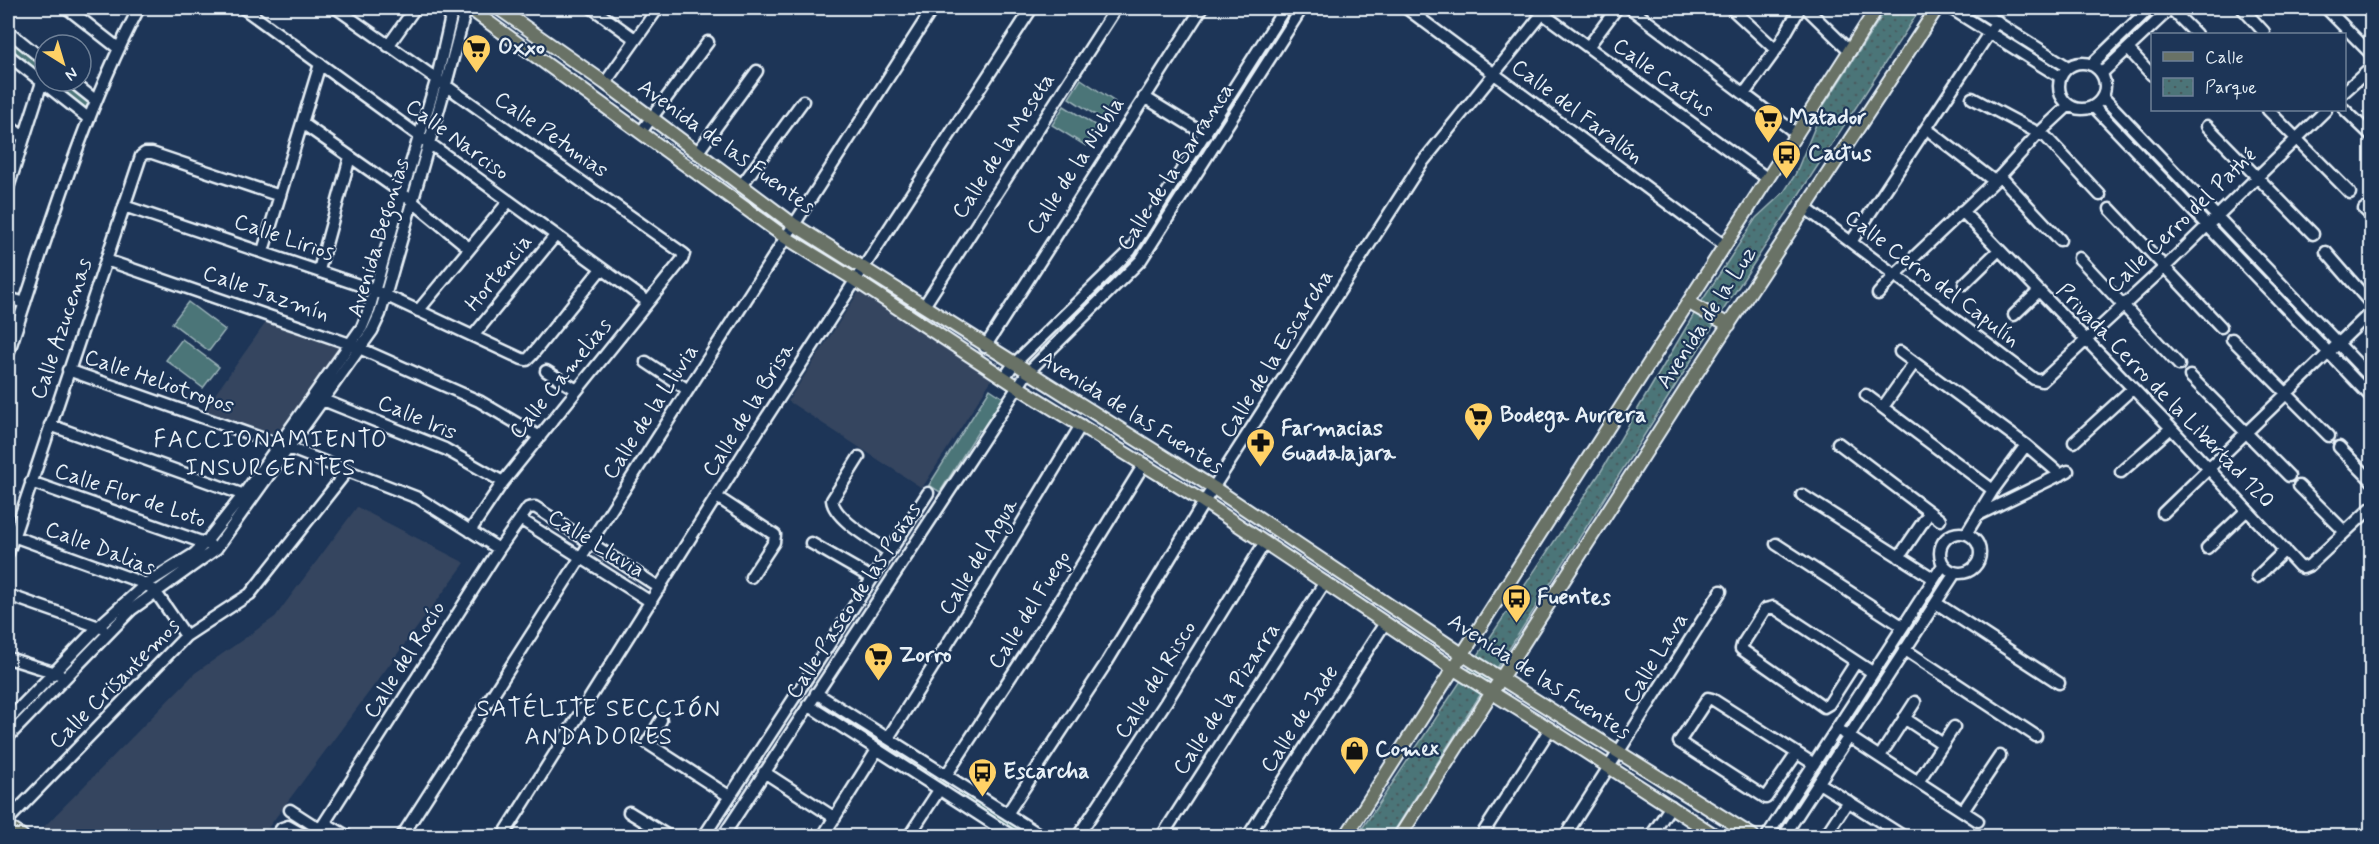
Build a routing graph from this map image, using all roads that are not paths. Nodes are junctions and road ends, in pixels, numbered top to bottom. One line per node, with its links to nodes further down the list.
1 (140, 8): 41 (street)
2 (243, 8): 48 (street, Calle Narciso)
3 (336, 8): 39 (street, Calle Petunias)
4 (415, 8): 39 (street)
5 (453, 8): 58 (street, Avenida Begonias)
6 (467, 8): 58 (street, Avenida Begonias); 80 (main road, Avenida de las Fuentes)
7 (498, 8): 59 (main road, Avenida de las Fuentes)
8 (592, 8): 37 (street)
9 (658, 8): 37 (street)
10 (933, 8): 107 (street, Calle de la Lluvia)
11 (1032, 8): 121 (street, Calle de la Brisa)
12 (1116, 8): 138 (street, Calle de la Meseta)
13 (1202, 8): 65 (street, Calle de la Niebla)
14 (1285, 8): 84 (street, Calle de la Barranca)
15 (1302, 8): 160 (street, Calle de la Barranca)
16 (1406, 8): 56 (street, Calle del Farallón)
17 (1617, 8): 40 (street)
18 (1630, 8): 64 (street)
19 (1731, 8): 42 (street)
20 (1800, 8): 42 (street)
21 (1806, 8): 45 (street)
22 (1877, 8): 45 (main road, Avenida de la Luz)
23 (1936, 8): 103 (main road, Avenida de la Luz)
24 (1950, 8): 34 (street)
25 (1974, 8): 32 (street)
26 (2150, 8): 49 (street)
27 (2171, 8): 36 (street); 43 (street)
28 (2242, 8): 35 (street)
29 (2326, 8): 46 (street)
30 (72, 9): 41 (street)
31 (1541, 9): 40 (street, Calle Cactus); 56 (street, Calle de la Escarcha)
32 (1997, 21): 34 (street); 50 (street)
33 (8, 31): 44 (street)
34 (1989, 32): 57 (street); 112 (street)
35 (2264, 32)
36 (2195, 33)
37 (635, 39): 59 (street)
38 (708, 42): 76 (street)
39 (388, 46): 58 (street, Calle Petunias)
40 (1588, 47): 93 (street, Calle Cactus)
41 (118, 48): 68 (street)
42 (1776, 50): 64 (street)
43 (2128, 50): 53 (street); 54 (street)
44 (33, 51)
45 (1850, 51): 82 (main road, Avenida de la Luz)
46 (2372, 54)
47 (8, 55): 55 (street)
48 (320, 64): 77 (street); 88 (street, Calle Narciso)
49 (2091, 65): 50 (street); 53 (street)
50 (2068, 67): 57 (street)
51 (2372, 68): 60 (street)
52 (758, 71): 89 (street)
53 (2102, 73): 67 (street)
54 (2151, 74)
55 (33, 75)
56 (1494, 75): 113 (street, Calle del Farallón); 196 (street, Calle de la Escarcha)
57 (2060, 76): 70 (street)
58 (442, 81): 88 (street, Avenida Begonias); 118 (street, Calle Petunias)
59 (605, 83): 76 (main road, Avenida de las Fuentes)
60 (2346, 90)
61 (38, 93): 86 (street)
62 (56, 93): 75 (street)
63 (86, 93): 68 (street)
64 (1743, 94): 82 (street)
65 (1144, 97): 84 (street); 149 (street, Calle de la Niebla)
66 (1972, 98): 83 (street)
67 (2103, 98): 71 (street); 106 (street)
68 (95, 100): 75 (street)
69 (803, 101): 94 (street)
70 (2068, 106): 71 (street); 83 (street)
71 (2094, 107): 106 (street)
72 (2269, 111): 87 (street)
73 (2325, 111): 87 (street, Calle Cerro del Pathé)
74 (2346, 111): 85 (street)
75 (88, 118): 134 (street)
76 (651, 119): 80 (street); 89 (main road, Avenida de las Fuentes)
77 (302, 123): 90 (street); 99 (street)
78 (8, 125): 86 (street)
79 (2206, 126): 92 (street)
80 (640, 132): 110 (main road, Avenida de las Fuentes)
81 (1932, 133): 91 (street)
82 (1797, 134): 93 (main road, Avenida de la Luz)
83 (2038, 134): 91 (street); 98 (street)
84 (1206, 135): 156 (street, Calle de la Barranca)
85 (2372, 136)
86 (24, 138): 95 (street)
87 (2296, 138): 92 (street, Calle Cerro del Pathé); 97 (street)
88 (423, 140): 96 (street, Avenida Begonias); 100 (street, Avenida Begonias); 101 (street, Calle Narciso)
89 (697, 153): 94 (main road, Avenida de las Fuentes)
90 (350, 157): 96 (street); 124 (street)
91 (1997, 178): 105 (street); 111 (street)
92 (2256, 178): 106 (street, Calle Cerro del Pathé); 108 (street)
93 (1768, 179): 113 (main road, Avenida de la Luz)
94 (741, 186): 107 (main road, Avenida de las Fuentes)
95 (8, 188)
96 (402, 193): 100 (street); 128 (street, Avenida Begonias)
97 (2350, 193)
98 (2100, 195)
99 (280, 196): 102 (street, Calle Azucenas); 116 (street)
100 (411, 200): 114 (street); 131 (street, Avenida Begonias)
101 (508, 201): 109 (street, Calle Narciso); 114 (street)
102 (124, 206): 116 (street, Calle Lirios); 120 (street, Calle Azucenas)
103 (1804, 207): 112 (street, Calle Cerro del Capulín); 142 (main road, Avenida de la Luz)
104 (2110, 209): 122 (street)
105 (1962, 211): 115 (street, Privada Cerro de la Libertad 120); 125 (street)
106 (2211, 221): 122 (street, Calle Cerro del Pathé); 148 (street); 152 (street)
107 (793, 224): 110 (street, Calle de la Lluvia); 121 (main road, Avenida de las Fuentes)
108 (2313, 234)
109 (555, 236): 123 (street, Calle Narciso); 144 (street, Hortencia)
110 (785, 237): 126 (main road, Avenida de las Fuentes); 168 (street, Calle de la Lluvia)
111 (2060, 240)
112 (1851, 242): 125 (street, Calle Cerro del Capulín)
113 (1725, 246): 135 (main road, Avenida de la Luz)
114 (469, 248): 139 (street)
115 (1999, 250): 127 (street); 129 (street, Privada Cerro de la Libertad 120)
116 (263, 251): 124 (street, Calle Lirios)
117 (2326, 252): 137 (street)
118 (684, 254): 133 (street, Calle Camelias)
119 (2079, 258): 136 (street)
120 (106, 260): 147 (street, Calle Jazmín); 158 (street, Calle Azucenas)
121 (864, 267): 126 (street, Calle de la Brisa); 138 (main road, Avenida de las Fuentes)
122 (2165, 267): 136 (street, Calle Cerro del Pathé); 143 (street)
123 (601, 269): 133 (street, Calle Narciso); 144 (street, Calle Lirios)
124 (319, 270): 128 (street, Calle Lirios)
125 (1894, 276): 130 (street); 164 (street, Calle Cerro del Capulín)
126 (855, 280): 162 (main road, Avenida de las Fuentes); 201 (street, Calle de la Brisa)
127 (1964, 284)
128 (374, 290): 131 (street, Calle Lirios); 147 (street, Avenida Begonias)
129 (2039, 291): 141 (street); 145 (street, Privada Cerro de la Libertad 120)
130 (1878, 294)
131 (385, 295): 139 (street, Calle Lirios); 150 (street, Avenida Begonias)
132 (8, 298): 134 (street)
133 (648, 302): 167 (street, Calle Camelias)
134 (25, 303): 153 (street)
135 (1689, 303): 142 (main road); 248 (main road, Avenida de la Luz)
136 (2124, 305): 145 (street, Calle Cerro del Pathé); 157 (street)
137 (2372, 305)
138 (924, 306): 149 (main road, Avenida de las Fuentes)
139 (418, 311): 144 (street, Calle Lirios)
140 (2372, 311): 148 (street)
141 (2014, 315)
142 (1728, 325): 255 (main road, Avenida de la Luz)
143 (2221, 327)
144 (473, 336)
145 (2085, 339): 164 (street, Calle Cerro del Pathé); 166 (street, Privada Cerro de la Libertad 120)
146 (2232, 339): 169 (street)
147 (350, 344): 150 (street, Calle Jazmín); 171 (street, Avenida Begonias)
148 (2337, 345): 152 (street); 163 (street)
149 (985, 347): 156 (main road, Avenida de las Fuentes)
150 (361, 348): 171 (street, Avenida Begonias); 179 (street, Calle Jazmín)
151 (1900, 352): 155 (street)
152 (2328, 353): 169 (street); 172 (street)
153 (8, 354)
154 (646, 362): 168 (street)
155 (1914, 363): 173 (street); 183 (street)
156 (1013, 365): 160 (main road, Avenida de las Fuentes); 162 (street, Calle de la Barranca)
157 (2179, 365)
158 (68, 370): 174 (street, Calle Azucenas); 182 (street, Calle Heliotropos)
159 (546, 371): 167 (street)
160 (1027, 373): 165 (street, Calle de la Barranca); 196 (main road, Avenida de las Fuentes)
161 (2190, 376): 177 (street)
162 (1004, 378): 165 (main road, Avenida de las Fuentes)
163 (2372, 380)
164 (2037, 381)
165 (1018, 387): 175 (main road, Avenida de las Fuentes); 257 (street, Calle Paseo de las Peñas)
166 (2132, 389): 176 (street, Privada Cerro de la Libertad 120); 180 (street)
167 (577, 390): 179 (street, Calle Camelias)
168 (688, 390): 216 (street, Calle de la Lluvia)
169 (2288, 393): 177 (street); 178 (street)
170 (1866, 395): 173 (street)
171 (318, 398): 182 (street, Avenida Begonias); 185 (street, Avenida Begonias); 194 (street, Calle Iris)
172 (2372, 398)
173 (1883, 407): 197 (street)
174 (50, 425): 193 (street, Calle Azucenas); 200 (street)
175 (1081, 425): 187 (main road, Avenida de las Fuentes); 271 (street, Calle del Agua)
176 (2170, 428): 188 (street, Privada Cerro de la Libertad 120); 190 (street)
177 (2246, 433): 188 (street); 191 (street)
178 (2329, 436)
179 (540, 437): 194 (street, Calle Camelias)
180 (2074, 442)
181 (1838, 443): 206 (street)
182 (278, 444): 185 (street, Calle Heliotropos); 200 (street, Avenida Begonias)
183 (2026, 445): 197 (street); 208 (street)
184 (2339, 447): 192 (street)
185 (289, 448): 189 (street, Calle Heliotropos); 200 (street, Avenida Begonias)
186 (859, 457): 223 (street)
187 (1144, 464): 202 (main road, Avenida de las Fuentes); 281 (street, Calle del Fuego)
188 (2209, 468): 205 (street, Privada Cerro de la Libertad 120); 207 (street)
189 (347, 471): 211 (street, Calle Heliotropos); 245 (street, Calle Crisantemos)
190 (2121, 472)
191 (2289, 476)
192 (2372, 481)
193 (31, 482): 214 (street, Calle Azucenas); 219 (street, Calle Flor de Loto)
194 (503, 482): 211 (street, Calle Camelias)
195 (2299, 486): 212 (street)
196 (1214, 488): 202 (street, Calle de la Escarcha); 244 (main road, Avenida de las Fuentes)
197 (1993, 490): 208 (street)
198 (928, 493): 223 (street, Calle Paseo de las Peñas)
199 (1802, 495): 225 (street)
200 (248, 496): 219 (street, Avenida Begonias)
201 (717, 496): 229 (street); 235 (street, Calle de la Brisa)
202 (1204, 502): 215 (main road, Avenida de las Fuentes); 293 (street, Calle de la Escarcha)
203 (531, 507): 209 (street, Calle del Rocío); 216 (street, Calle Lluvia)
204 (2372, 507): 212 (street)
205 (2247, 510): 220 (street); 222 (street, Privada Cerro de la Libertad 120)
206 (1929, 513): 210 (street); 225 (street)
207 (2163, 513)
208 (1977, 515): 213 (street)
209 (520, 519): 221 (street, Calle del Rocío); 226 (street, Calle Lluvia)
210 (1940, 520)
211 (470, 531): 221 (street, Calle Heliotropos)
212 (2345, 532): 222 (street, Privada Cerro de la Libertad 120)
213 (1966, 534): 227 (street); 228 (street)
214 (13, 536): 224 (street, Calle Azucenas); 234 (street, Calle Dalias)
215 (1265, 542): 233 (main road, Avenida de las Fuentes); 315 (street, Calle del Risco)
216 (590, 543): 226 (street, Calle de la Lluvia); 235 (street, Calle Lluvia)
217 (811, 543): 231 (street)
218 (1776, 544): 242 (street)
219 (211, 545): 234 (street, Avenida Begonias)
220 (2207, 548)
221 (499, 549): 299 (street, Calle del Rocío)
222 (2285, 550): 230 (street)
223 (889, 552): 231 (street, Calle Paseo de las Peñas)
224 (8, 553)
225 (1899, 557): 232 (street)
226 (580, 558): 238 (street, Calle Lluvia); 306 (street, Calle de la Lluvia)
227 (1943, 565): 228 (street); 232 (street)
228 (1955, 573): 239 (street)
229 (751, 577)
230 (2257, 577)
231 (872, 578): 286 (street, Calle Paseo de las Peñas)
232 (1933, 578): 242 (street)
233 (1325, 582): 240 (main road, Avenida de las Fuentes); 316 (street, Calle de la Pizarra)
234 (151, 588): 241 (street, Avenida Begonias); 243 (street, Avenida Begonias); 245 (street, Calle Dalias)
235 (660, 588): 238 (street, Calle de la Brisa)
236 (1721, 591): 274 (street, Calle Lava)
237 (8, 595): 241 (street)
238 (651, 602): 307 (street, Calle de la Brisa)
239 (1936, 603): 247 (street); 256 (street)
240 (1385, 623): 246 (main road, Avenida de las Fuentes); 317 (street, Calle de Jade)
241 (99, 626): 243 (street); 252 (street, Avenida Begonias)
242 (1902, 626): 253 (street)
243 (110, 633): 254 (street, Avenida Begonias)
244 (1430, 633): 246 (street); 248 (main road, Avenida de las Fuentes)
245 (186, 636): 295 (street, Calle Crisantemos)
246 (1404, 636): 251 (main road, Avenida de las Fuentes)
247 (1904, 650): 268 (street); 269 (street)
248 (1463, 655): 251 (main road, Avenida de la Luz); 255 (main road, Avenida de las Fuentes)
249 (8, 658): 252 (street)
250 (1856, 662): 250 (street); 253 (street)
251 (1454, 669): 258 (main road, Avenida de las Fuentes); 302 (main road, Avenida de la Luz)
252 (56, 672): 254 (street); 262 (street, Avenida Begonias)
253 (1872, 672): 267 (street)
254 (68, 678): 264 (street, Avenida Begonias)
255 (1502, 679): 258 (main road, Avenida de la Luz); 274 (main road, Avenida de las Fuentes)
256 (2059, 683)
257 (816, 693): 260 (street, Calle Paseo de las Peñas); 271 (street)
258 (1493, 693): 266 (main road, Avenida de las Fuentes); 319 (main road, Avenida de la Luz)
259 (1915, 702): 261 (street)
260 (808, 705): 273 (street); 280 (street, Calle Paseo de las Peñas)
261 (1904, 718): 272 (street); 276 (street)
262 (8, 720): 264 (street)
263 (662, 720): 286 (street)
264 (20, 725): 270 (street, Avenida Begonias)
265 (1954, 727): 272 (street)
266 (1550, 729): 279 (main road, Avenida de las Fuentes); 320 (street)
267 (1837, 730): 268 (street); 278 (street)
268 (1849, 736): 276 (street); 284 (street)
269 (2036, 736)
270 (8, 737)
271 (888, 738): 281 (street)
272 (1943, 744): 283 (street)
273 (877, 750): 285 (street); 294 (street)
274 (1619, 753): 279 (street, Calle Lava); 324 (main road, Avenida de las Fuentes)
275 (1797, 753): 275 (street); 278 (street)
276 (1880, 756): 283 (street)
277 (2000, 756): 291 (street)
278 (1814, 764): 325 (street)
279 (1610, 767): 289 (main road, Avenida de las Fuentes); 321 (street, Calle Lava)
280 (764, 772): 294 (street); 310 (street, Calle Paseo de las Peñas)
281 (946, 774): 282 (street)
282 (958, 782): 287 (street); 293 (street)
283 (1918, 782): 291 (street)
284 (1819, 783): 288 (street); 326 (street)
285 (939, 790): 287 (street); 312 (street)
286 (729, 796): 309 (street, Calle Paseo de las Peñas)
287 (950, 796): 301 (street)
288 (1848, 801): 297 (street); 327 (street)
289 (1671, 806): 322 (street); 323 (main road, Avenida de las Fuentes)
290 (290, 810): 299 (street)
291 (1964, 811): 296 (street)
292 (629, 812): 308 (street)
293 (1007, 814): 314 (street)
294 (835, 818): 311 (street)
295 (8, 820)
296 (1978, 821)
297 (1888, 826): 328 (street); 329 (street)
298 (8, 827): 303 (main road)
299 (320, 830): 305 (street)
300 (279, 832): 304 (street)
301 (996, 832): 313 (street)
302 (1349, 833): 318 (main road)
303 (22, 837)
304 (306, 837)
305 (347, 837)
306 (402, 837)
307 (503, 837)
308 (668, 837)
309 (704, 837)
310 (723, 837)
311 (823, 837)
312 (909, 837)
313 (1012, 837)
314 (1042, 837)
315 (1078, 837)
316 (1161, 837)
317 (1248, 837)
318 (1363, 837)
319 (1400, 837)
320 (1481, 837)
321 (1565, 837)
322 (1651, 837)
323 (1716, 837)
324 (1753, 837)
325 (1767, 837)
326 (1784, 837)
327 (1825, 837)
328 (1881, 837)
329 (1904, 837)

